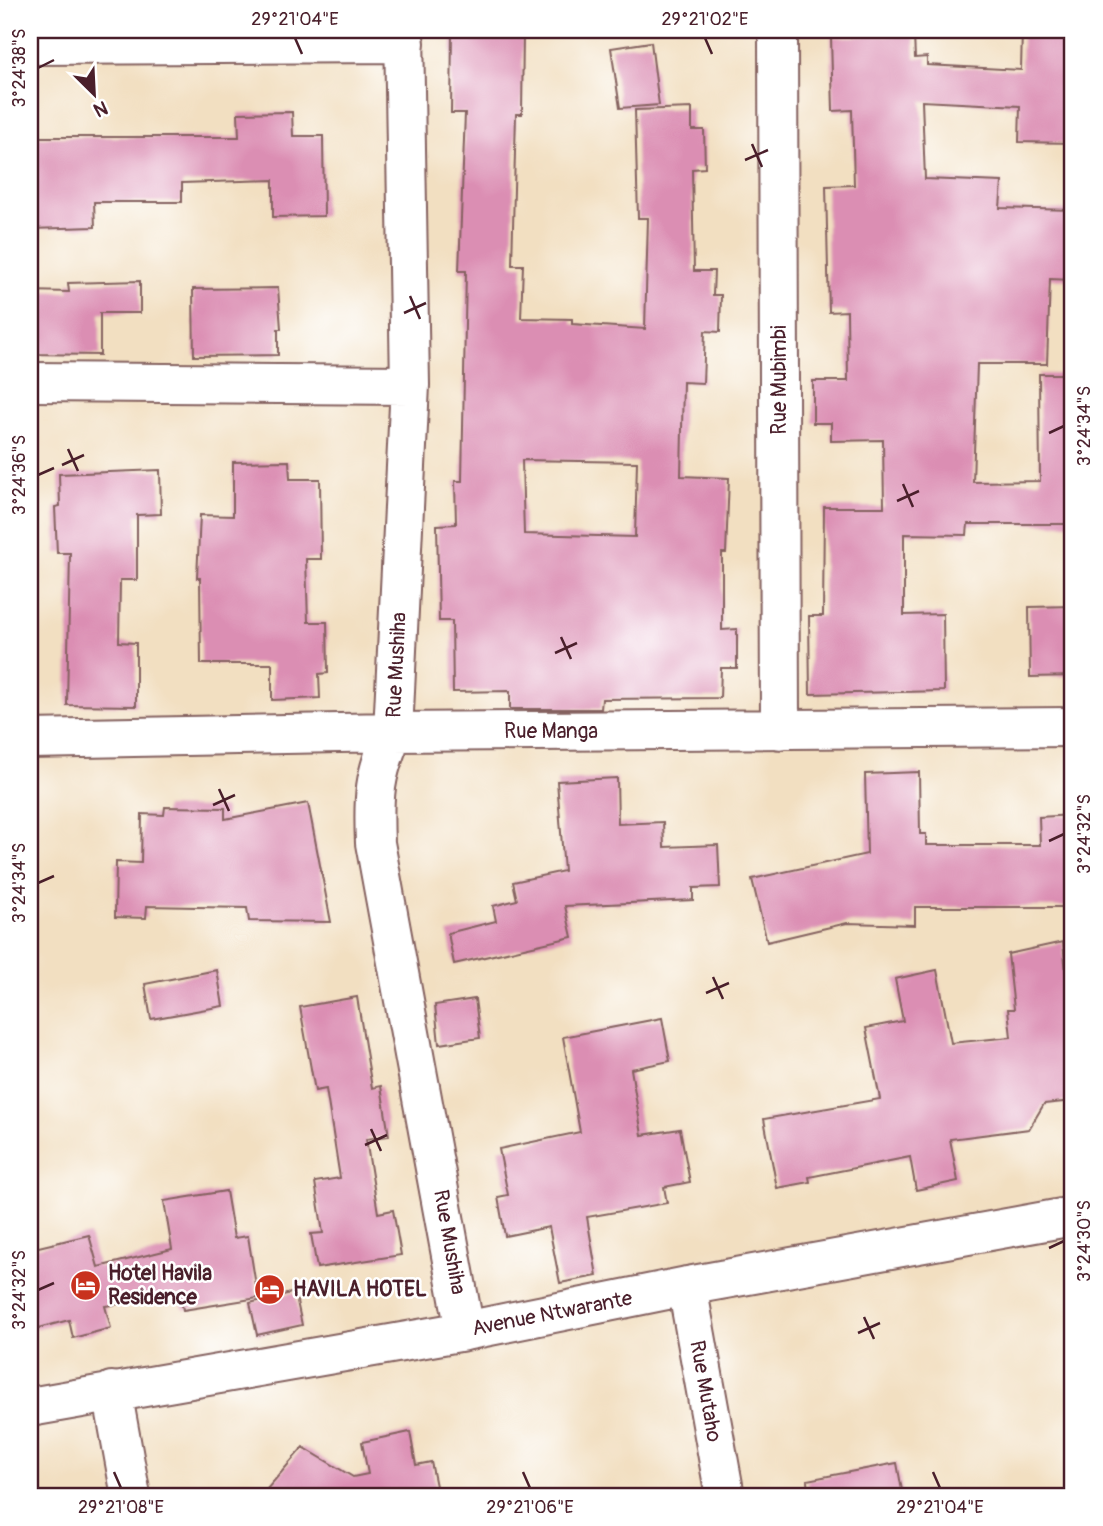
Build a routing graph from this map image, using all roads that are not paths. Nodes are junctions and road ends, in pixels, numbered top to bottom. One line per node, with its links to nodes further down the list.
1 (778, 30): 7 (street, Rue Mubimbi)
2 (404, 36): 3 (street); 5 (street, Rue Mushiha)
3 (30, 45)
4 (30, 382): 5 (street)
5 (410, 385): 8 (street, Rue Mushiha)
6 (1073, 727): 7 (street, Rue Manga)
7 (780, 730): 8 (street, Rue Manga)
8 (393, 732): 9 (street, Rue Manga); 12 (street, Rue Mushiha)
9 (30, 739)
10 (1073, 1216): 11 (street, Avenue Ntwarante)
11 (687, 1286): 12 (street, Avenue Ntwarante); 16 (street, Rue Mutaho)
12 (466, 1331): 13 (street, Avenue Ntwarante)
13 (112, 1391): 14 (street, Avenue Ntwarante); 15 (street)
14 (30, 1407)
15 (131, 1496)
16 (725, 1496)

